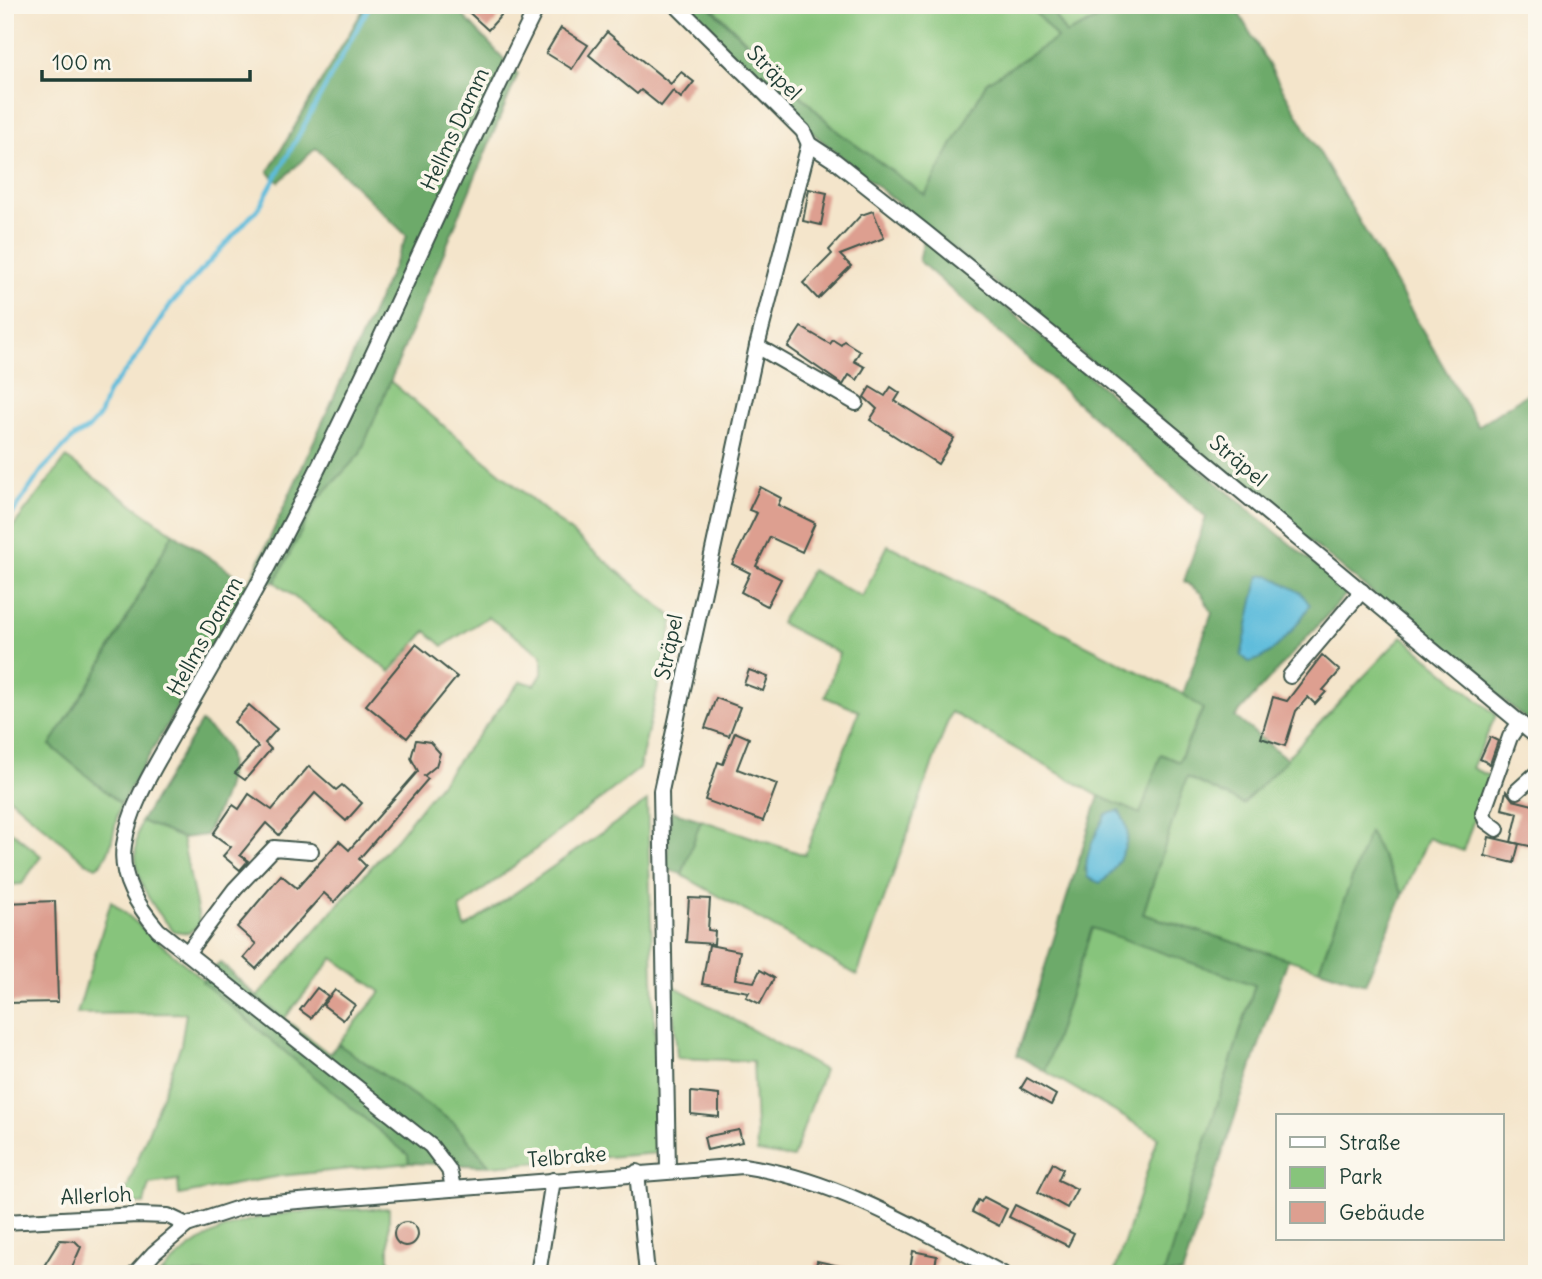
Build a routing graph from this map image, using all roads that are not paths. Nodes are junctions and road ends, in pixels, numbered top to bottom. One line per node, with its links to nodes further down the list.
1 (537, 5): 14 (street, Hellms Damm)
2 (676, 5): 3 (street, Sträpel)
3 (808, 144): 4 (street, Sträpel); 6 (street, Sträpel)
4 (757, 346): 5 (street); 15 (street, Sträpel)
5 (856, 403)
6 (1362, 591): 7 (street); 8 (street, Sträpel)
7 (1290, 676)
8 (1520, 722): 9 (street, Sträpel); 12 (street)
9 (1537, 737)
10 (1537, 773): 11 (street)
11 (1517, 791)
12 (1497, 829)
13 (311, 851): 14 (street)
14 (187, 953): 18 (street, Hellms Damm)
15 (668, 1169): 16 (street, Telbrake); 24 (street, Telbrake)
16 (637, 1172): 17 (street, Telbrake); 23 (street)
17 (554, 1180): 18 (street, Telbrake); 22 (street)
18 (453, 1187): 20 (street, Telbrake)
19 (5, 1222): 20 (street, Allerloh)
20 (187, 1225): 21 (street, Telbrake)
21 (135, 1274)
22 (538, 1274)
23 (647, 1274)
24 (1003, 1274)

